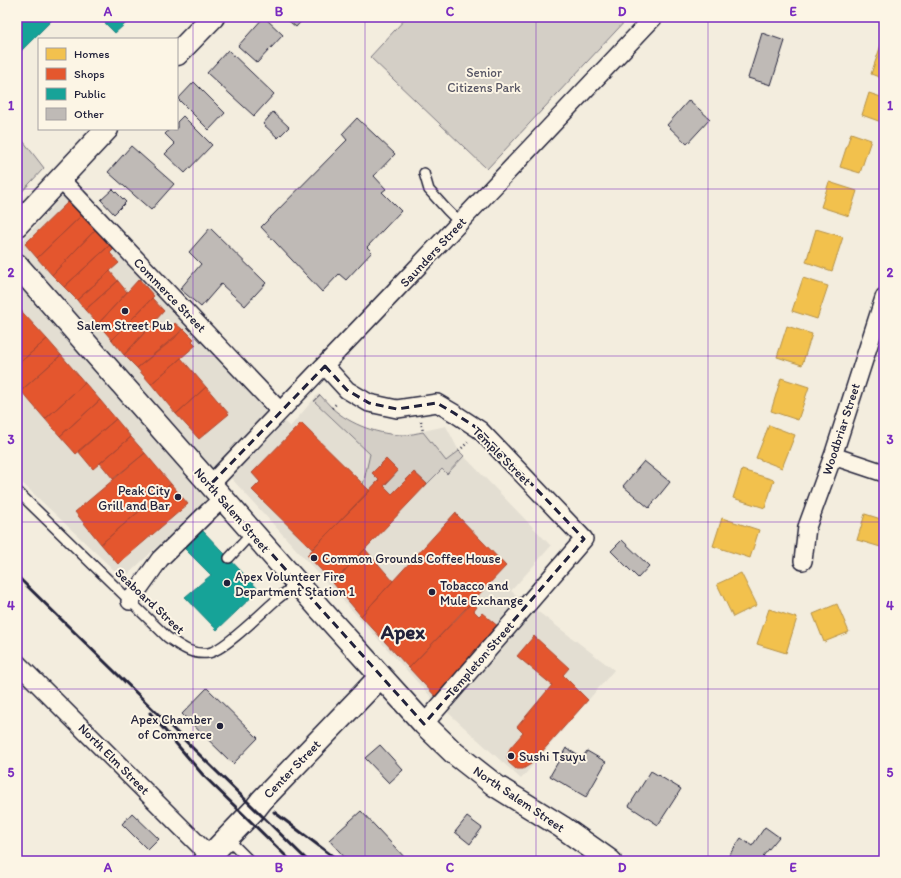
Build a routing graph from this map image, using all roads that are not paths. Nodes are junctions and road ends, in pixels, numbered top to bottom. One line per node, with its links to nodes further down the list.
1 (213, 17): 3 (main road)
2 (654, 17): 7 (street, Saunders Street)
3 (178, 53)
4 (106, 130): 6 (main road)
5 (424, 173): 7 (lane)
6 (60, 179): 8 (main road); 12 (street, Commerce Street)
7 (460, 223): 11 (street, Saunders Street)
8 (17, 225)
9 (17, 265): 16 (main road, North Salem Street)
10 (884, 298): 13 (street, Woodbriar Street)
11 (325, 366): 12 (street, Saunders Street); 18 (street, Temple Street)
12 (280, 411): 16 (street, Saunders Street)
13 (833, 456): 14 (street); 20 (street, Woodbriar Street)
14 (884, 473)
15 (17, 491): 22 (lane, Seaboard Street)
16 (216, 492): 17 (main road, North Salem Street); 22 (street, Saunders Street)
17 (252, 533): 19 (lane); 21 (main road, North Salem Street)
18 (584, 539): 25 (street, Templeton Street)
19 (228, 558)
20 (803, 561)
21 (297, 584): 22 (lane, Seaboard Street); 24 (main road, North Salem Street)
22 (130, 601)
23 (17, 663): 27 (street, North Elm Street)
24 (380, 677): 25 (main road, North Salem Street); 26 (main road, Center Street)
25 (424, 724): 29 (main road, North Salem Street)
26 (227, 838): 27 (main road, Center Street); 28 (lane)
27 (208, 858)
28 (250, 861)
29 (610, 861)

